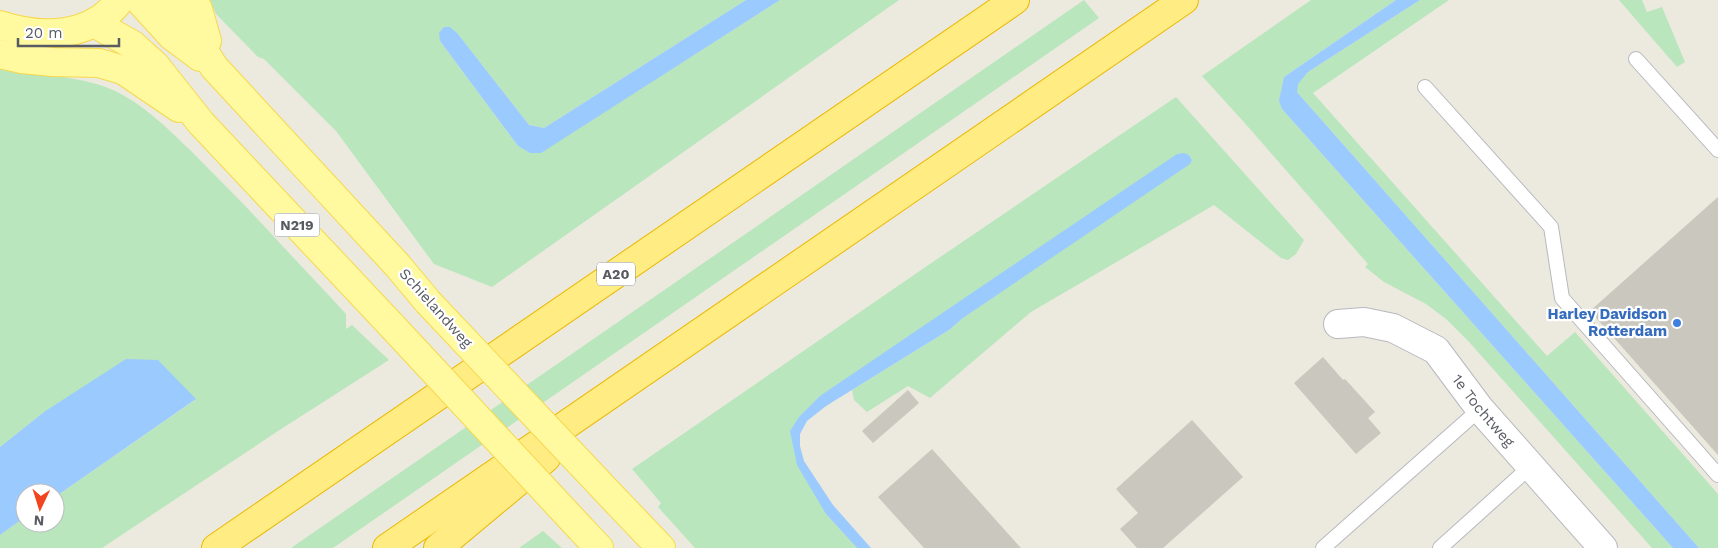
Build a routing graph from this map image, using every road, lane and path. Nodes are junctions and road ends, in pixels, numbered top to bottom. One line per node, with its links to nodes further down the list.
1 (120, 0): 7 (main road)
2 (139, 0): 11 (main road, Schielandweg / N219)
3 (166, 0): 11 (main road, Schielandweg / N219)
4 (193, 0): 11 (main road)
5 (1015, 0): 21 (highway, A20)
6 (1184, 0): 16 (highway)
7 (94, 24): 8 (main road); 13 (main road, N219)
8 (0, 25)
9 (0, 54): 13 (main road, N219)
10 (1636, 59): 14 (lane)
11 (214, 67): 24 (main road, Schielandweg / N219, bridge)
12 (1425, 87): 19 (lane)
13 (201, 123): 20 (main road, N219, bridge)
14 (1718, 150)
15 (1338, 324): 17 (street, 1e Tochtweg)
16 (688, 342): 22 (highway); 23 (highway)
17 (1480, 409): 18 (street, 1e Tochtweg); 25 (lane)
18 (1531, 466): 26 (lane); 27 (street, 1e Tochtweg)
19 (1718, 475)
20 (590, 538)
21 (216, 548)
22 (386, 548)
23 (438, 548)
24 (661, 548)
25 (1323, 548)
26 (1440, 548)
27 (1603, 548)

